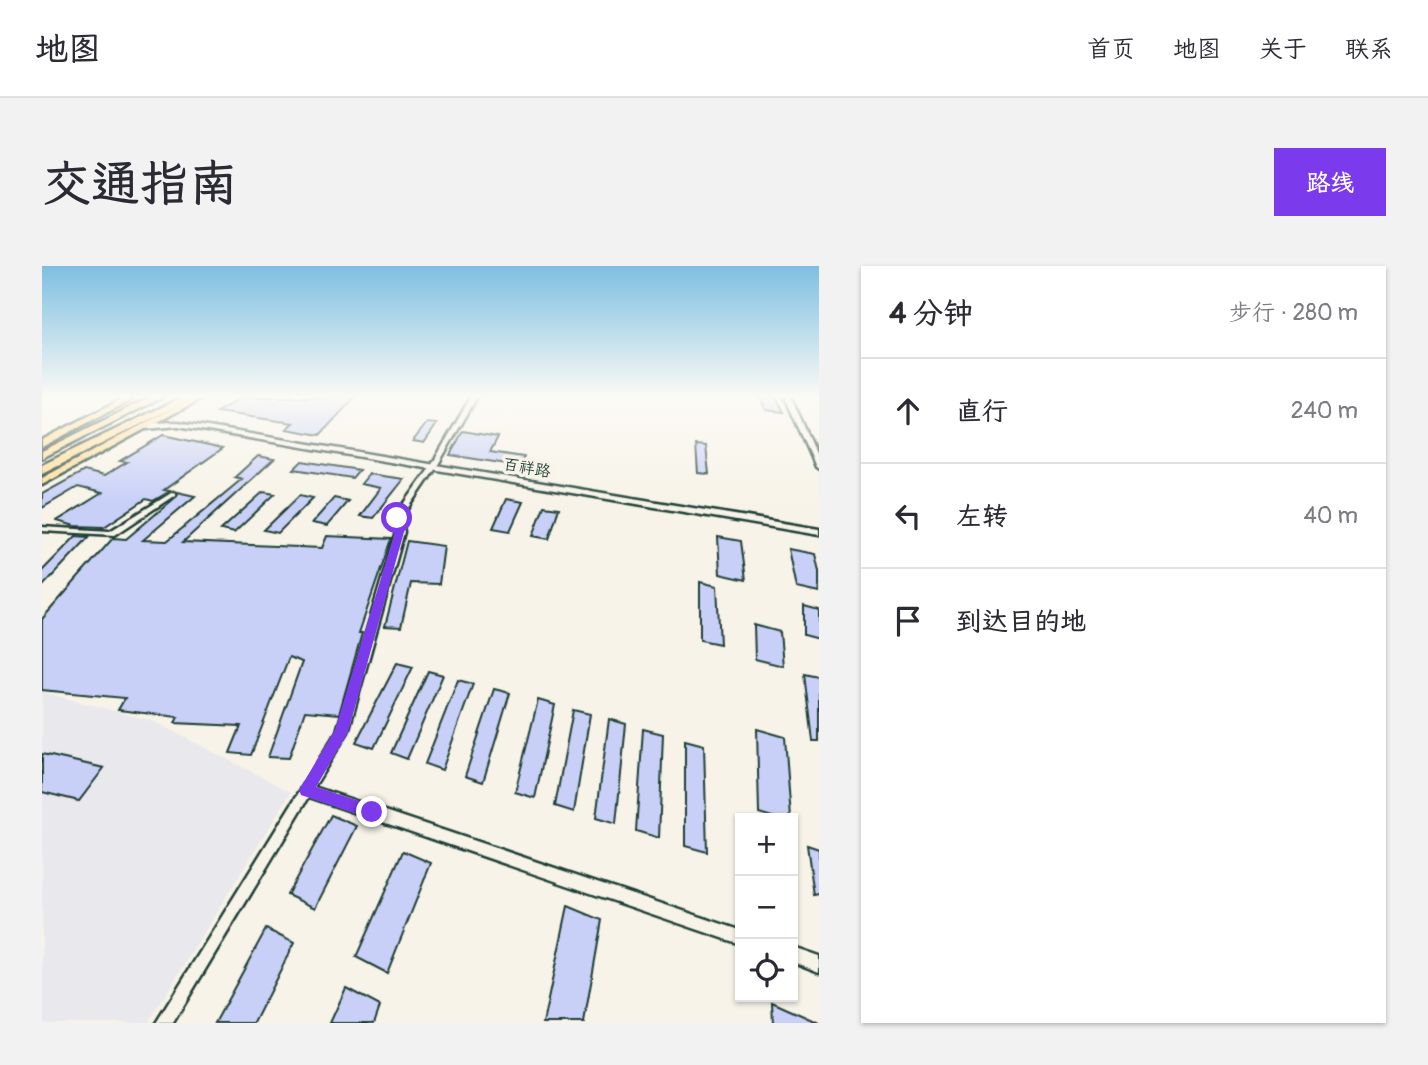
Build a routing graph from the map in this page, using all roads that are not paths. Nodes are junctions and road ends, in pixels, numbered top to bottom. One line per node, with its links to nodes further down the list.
1 (64, 432): 13 (main road)
2 (76, 432): 14 (highway)
3 (85, 432): 14 (highway)
4 (108, 432): 17 (highway)
5 (116, 432): 12 (highway)
6 (117, 432): 12 (highway)
7 (134, 432): 18 (main road)
8 (229, 432): 15 (street, 百祥路)
9 (245, 432): 15 (street, 百祥路)
10 (453, 432): 15 (street)
11 (804, 432): 16 (street)
12 (107, 437): 17 (highway)
13 (42, 444)
14 (42, 453)
15 (433, 466): 21 (street, 百祥路); 22 (street)
16 (819, 467)
17 (42, 468)
18 (42, 482)
19 (173, 494): 20 (street)
20 (42, 529)
21 (819, 530)
22 (306, 790): 23 (street); 26 (street)
23 (735, 935)
24 (798, 957): 25 (street)
25 (819, 964)
26 (164, 1023)

